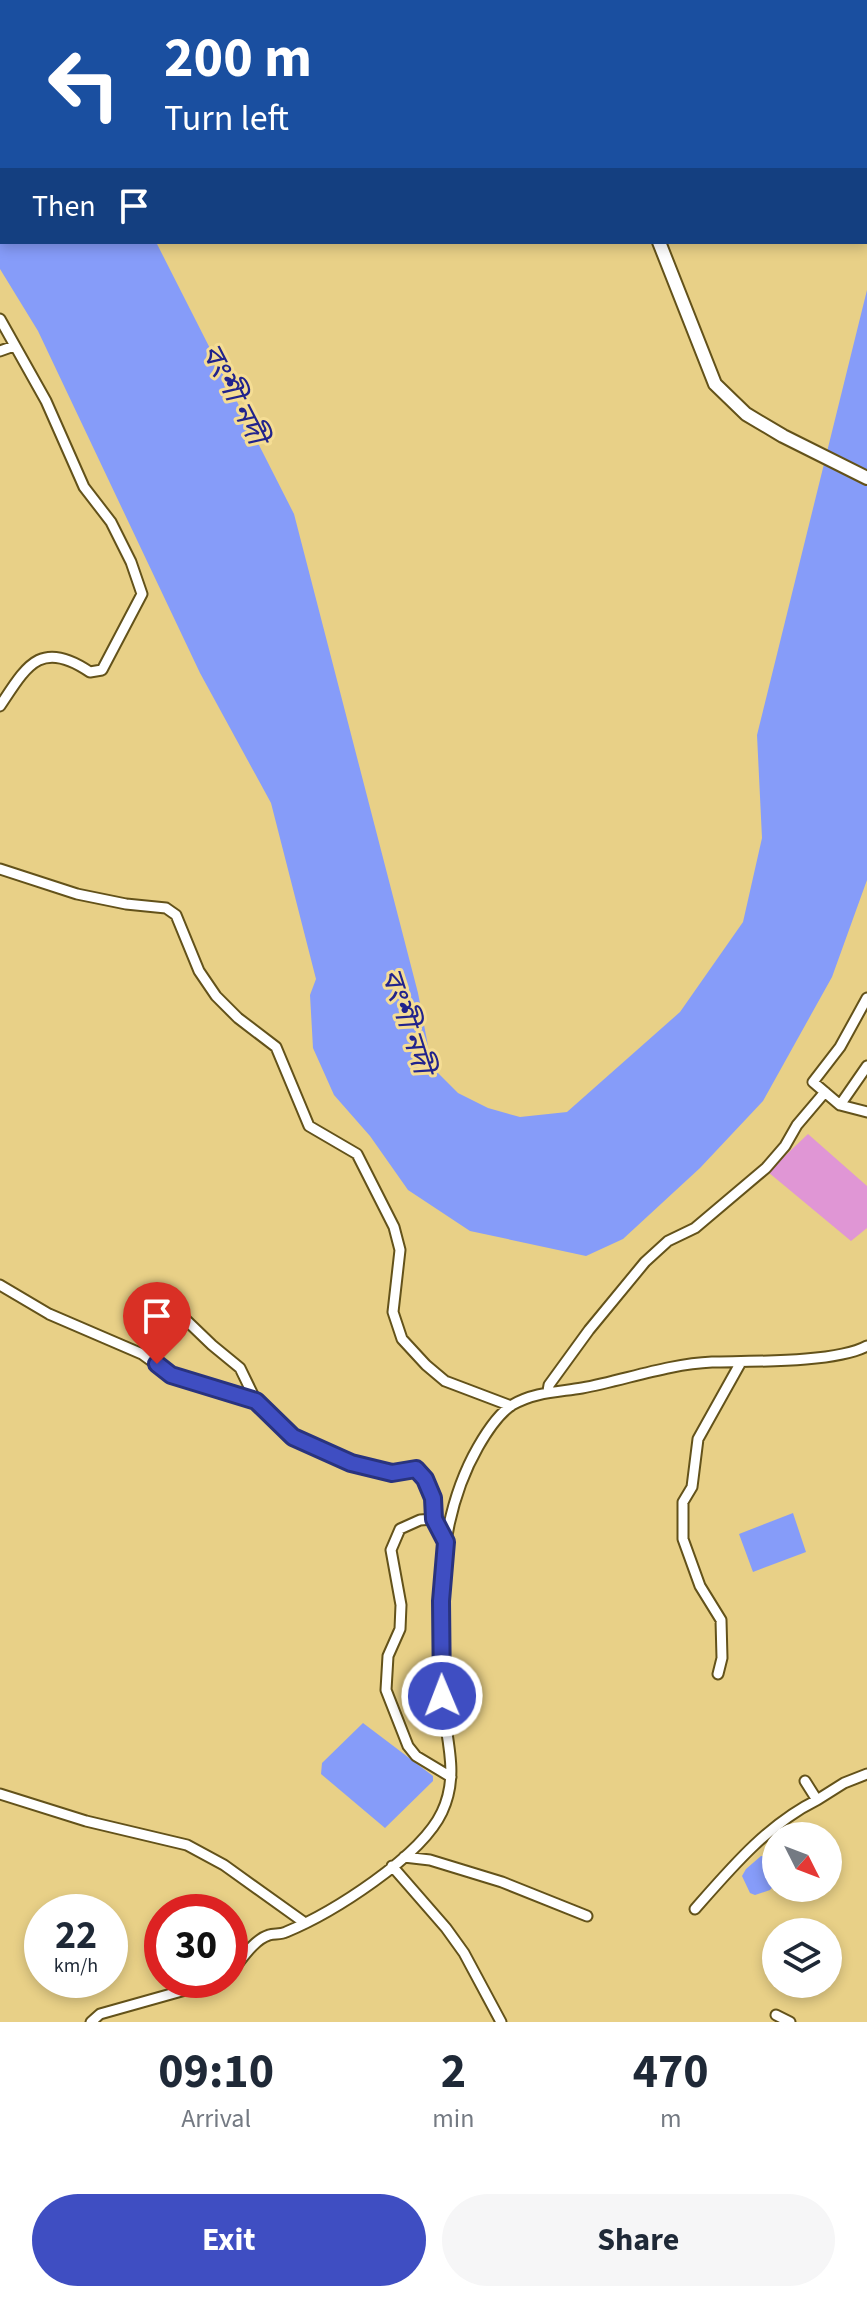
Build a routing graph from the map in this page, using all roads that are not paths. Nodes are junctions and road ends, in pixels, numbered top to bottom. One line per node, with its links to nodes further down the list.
1 (660, 244): 5 (main road)
2 (0, 319): 3 (street)
3 (14, 346): 4 (street); 6 (street)
4 (0, 351)
5 (867, 478)
6 (0, 706)
7 (0, 869): 19 (street)
8 (867, 998): 10 (street)
9 (867, 1066): 11 (street)
10 (825, 1092): 11 (street); 17 (street)
11 (840, 1105): 12 (street)
12 (867, 1112)
13 (0, 1285): 18 (street)
14 (147, 1294): 18 (street)
15 (867, 1346): 16 (street)
16 (741, 1362): 17 (street); 22 (street)
17 (548, 1391): 19 (street)
18 (256, 1401): 20 (street)
19 (511, 1406): 21 (street)
20 (434, 1519): 21 (street); 24 (street)
21 (446, 1542): 24 (street)
22 (718, 1674)
23 (867, 1774): 27 (street)
24 (451, 1777): 28 (street)
25 (805, 1781): 27 (street)
26 (0, 1794): 32 (street)
27 (817, 1800): 30 (street)
28 (404, 1857): 29 (street); 31 (street)
29 (392, 1866): 32 (street); 37 (street)
30 (695, 1909)
31 (587, 1916)
32 (305, 1923): 33 (street)
33 (248, 1953)
34 (157, 1998): 36 (street)
35 (776, 2015): 38 (street)
36 (91, 2022)
37 (501, 2022)
38 (790, 2022)

